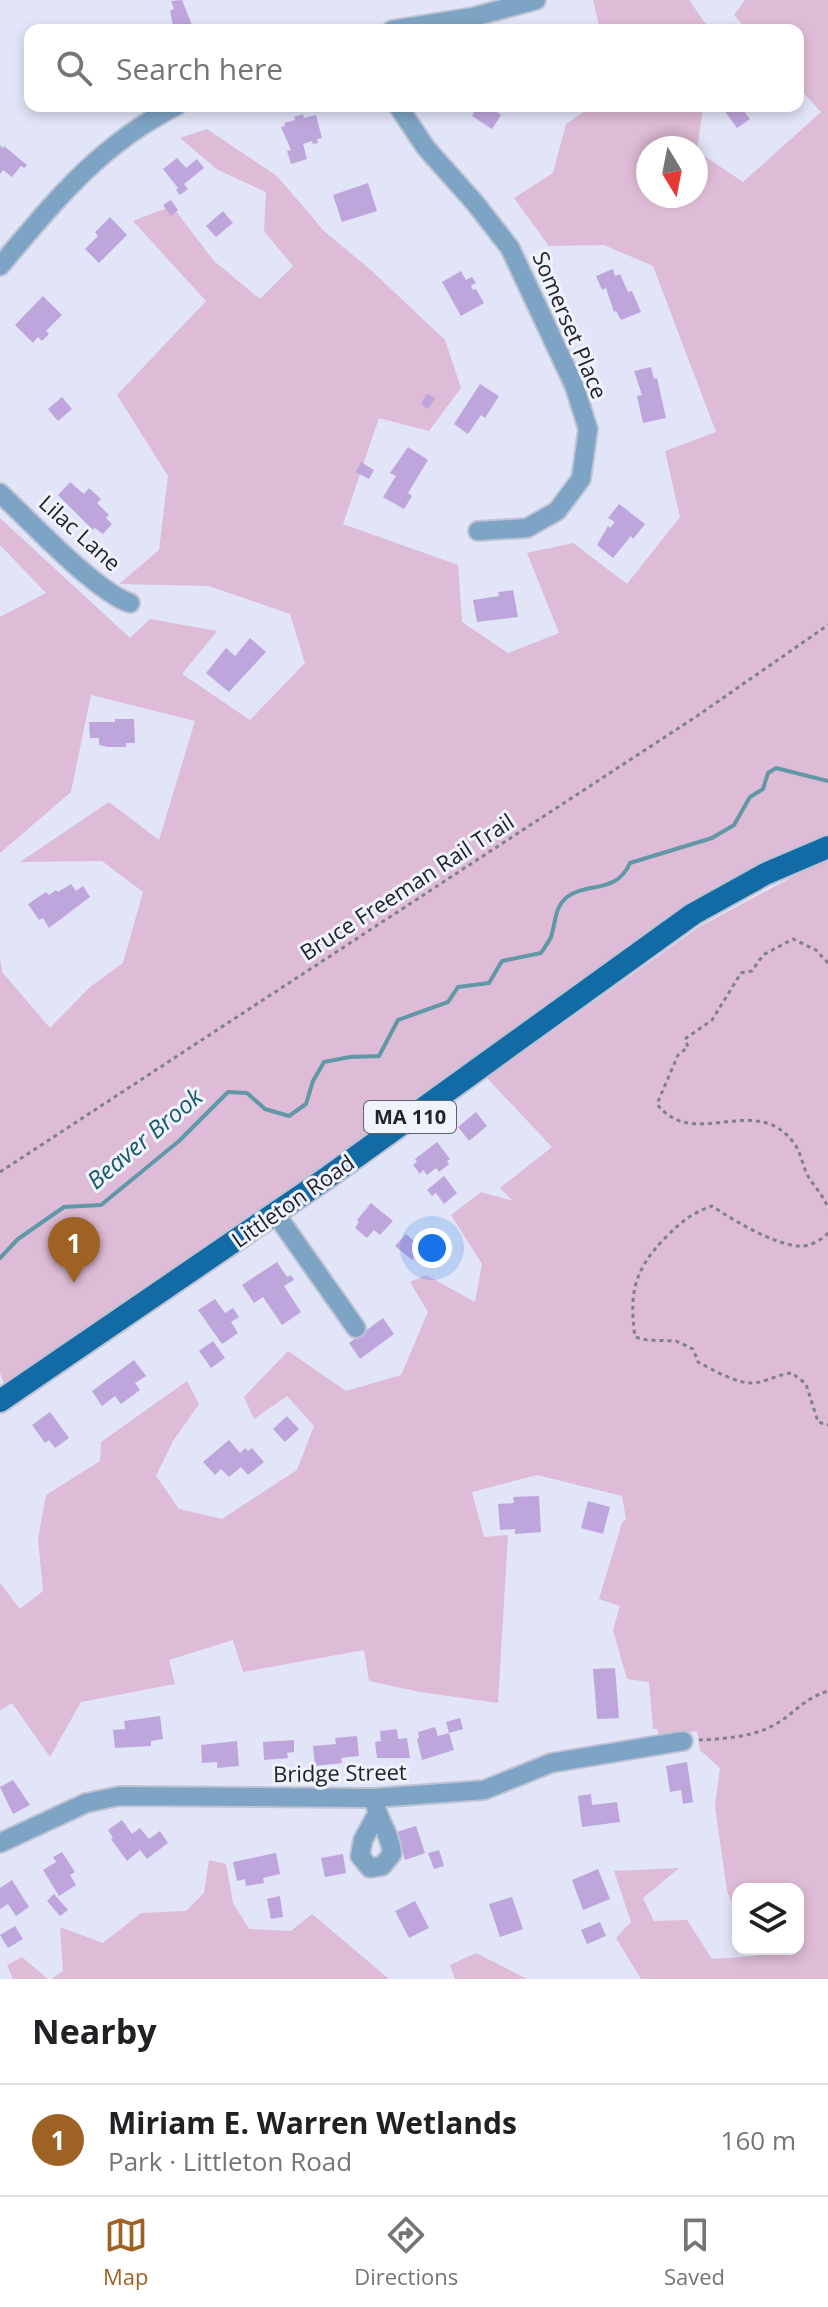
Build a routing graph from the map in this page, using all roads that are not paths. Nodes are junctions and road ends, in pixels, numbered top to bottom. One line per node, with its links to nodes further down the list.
1 (536, 0): 2 (street)
2 (429, 24)
3 (165, 112): 5 (street)
4 (402, 112): 7 (street, Somerset Place)
5 (0, 266)
6 (0, 493): 8 (street, Lilac Lane)
7 (478, 531)
8 (130, 603)
9 (828, 847): 10 (main road, Littleton Road / MA 110)
10 (275, 1213): 11 (street); 12 (main road, Littleton Road / MA 110)
11 (356, 1328)
12 (0, 1401)
13 (683, 1741): 14 (street, Bridge Street)
14 (0, 1843)

